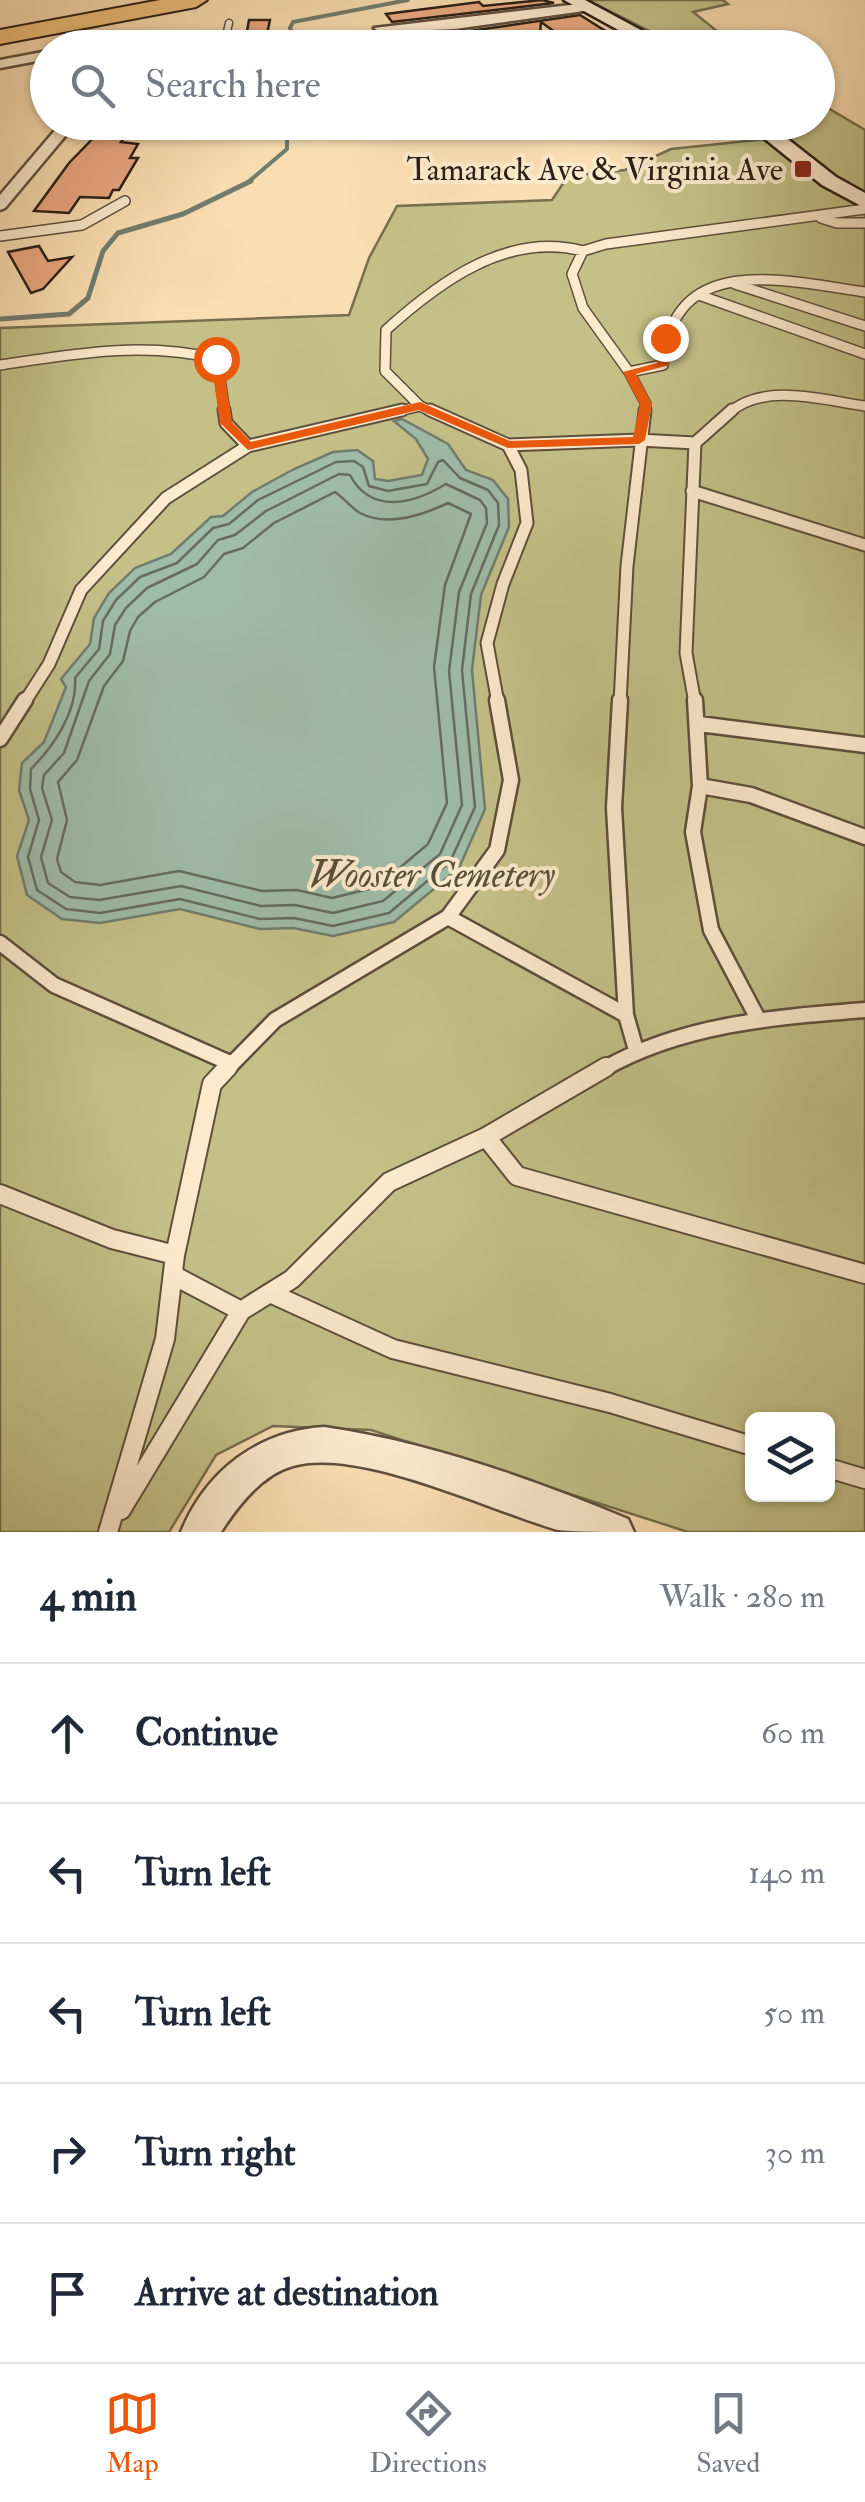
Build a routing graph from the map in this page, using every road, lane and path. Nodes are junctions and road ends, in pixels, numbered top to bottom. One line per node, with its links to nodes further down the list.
1 (105, 0): 5 (highway)
2 (186, 0): 10 (highway)
3 (196, 0): 10 (highway)
4 (580, 4): 7 (street); 9 (street)
5 (0, 18)
6 (229, 23): 8 (lane)
7 (380, 28)
8 (227, 30)
9 (630, 30)
10 (0, 34)
11 (30, 59): 12 (street)
12 (0, 64)
13 (55, 140): 16 (street)
14 (777, 140): 17 (street)
15 (125, 201): 20 (lane)
16 (0, 206)
17 (865, 206): 18 (lane)
18 (818, 218): 19 (lane); 21 (lane)
19 (865, 223)
20 (0, 236)
21 (583, 251): 28 (lane); 29 (lane)
22 (728, 282): 23 (lane); 24 (lane); 25 (lane)
23 (865, 292)
24 (699, 296): 26 (lane); 28 (lane)
25 (865, 326)
26 (865, 354)
27 (0, 365): 34 (lane)
28 (629, 372): 31 (lane)
29 (420, 406): 33 (lane); 34 (lane)
30 (865, 406): 32 (lane)
31 (639, 440): 32 (lane); 33 (lane); 45 (lane)
32 (695, 443): 35 (lane)
33 (508, 444): 42 (lane)
34 (248, 446): 38 (lane)
35 (692, 492): 36 (lane); 37 (lane)
36 (865, 545)
37 (699, 724): 39 (lane); 40 (lane)
38 (0, 740)
39 (865, 746)
40 (700, 786): 41 (lane); 46 (lane)
41 (865, 837)
42 (448, 917): 45 (lane); 48 (lane)
43 (0, 942): 48 (lane)
44 (865, 1010): 46 (lane)
45 (626, 1015): 47 (lane)
46 (758, 1018): 47 (lane)
47 (636, 1050): 49 (lane)
48 (232, 1064): 51 (lane)
49 (486, 1138): 52 (lane); 54 (lane)
50 (0, 1194): 51 (lane)
51 (175, 1254): 53 (lane)
52 (865, 1274)
53 (173, 1275): 55 (lane); 59 (lane)
54 (270, 1293): 55 (lane); 56 (lane)
55 (241, 1311): 59 (lane)
56 (745, 1444)
57 (835, 1470): 58 (lane)
58 (865, 1479)
59 (110, 1530)
60 (200, 1532): 61 (street)
61 (615, 1532)

